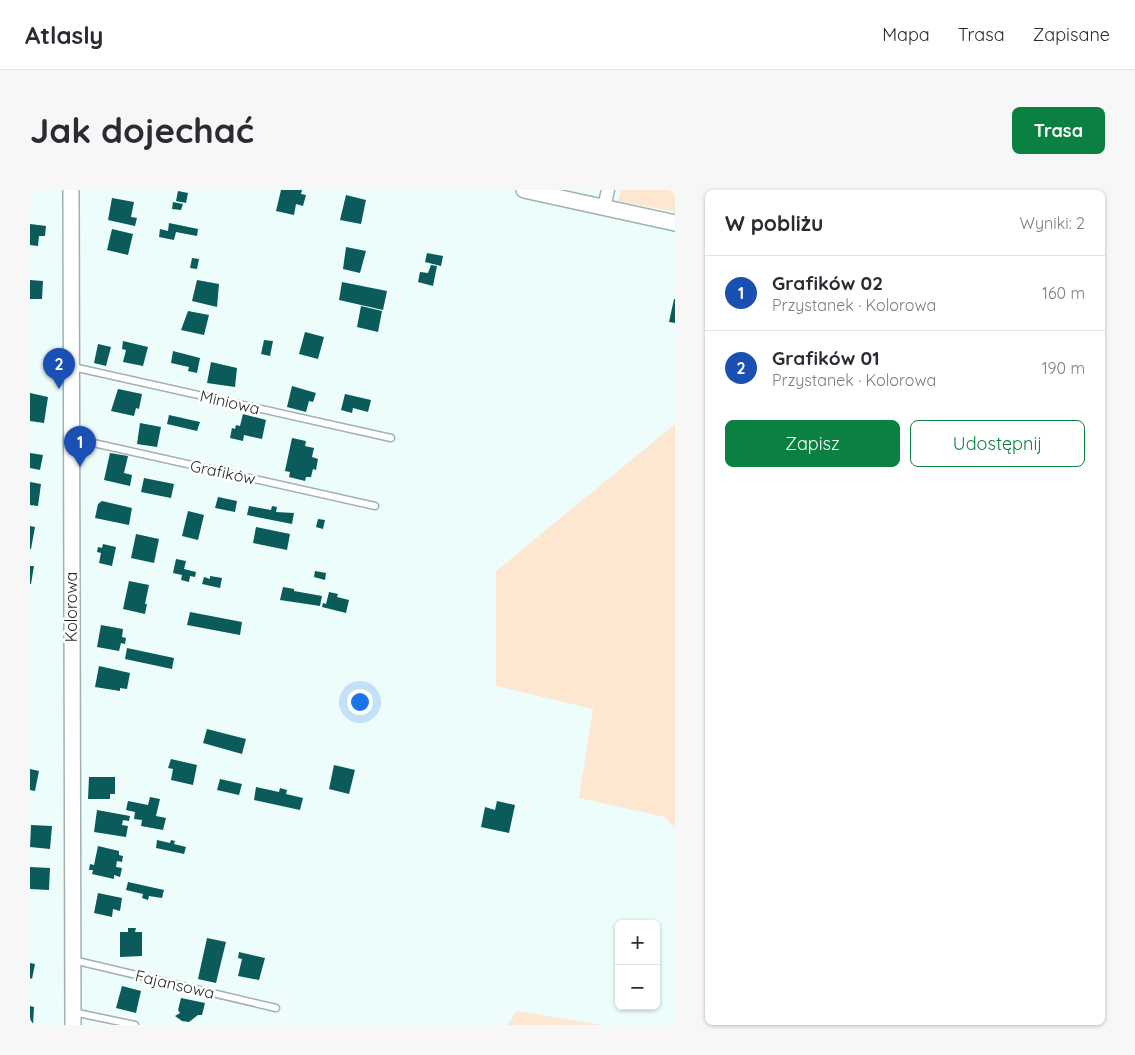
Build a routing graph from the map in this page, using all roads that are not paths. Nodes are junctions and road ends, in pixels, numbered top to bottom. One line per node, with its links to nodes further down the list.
1 (70, 190): 6 (street, Kolorowa)
2 (524, 190): 4 (street)
3 (608, 190): 4 (street)
4 (604, 207): 5 (street)
5 (675, 224)
6 (70, 366): 7 (street, Kolorowa); 8 (lane, Miniowa)
7 (70, 438): 9 (lane, Grafików); 10 (street, Kolorowa)
8 (391, 438)
9 (375, 506)
10 (73, 960): 11 (lane, Fajansowa); 12 (street, Kolorowa)
11 (276, 1008)
12 (73, 1018): 13 (lane)
13 (135, 1025)

